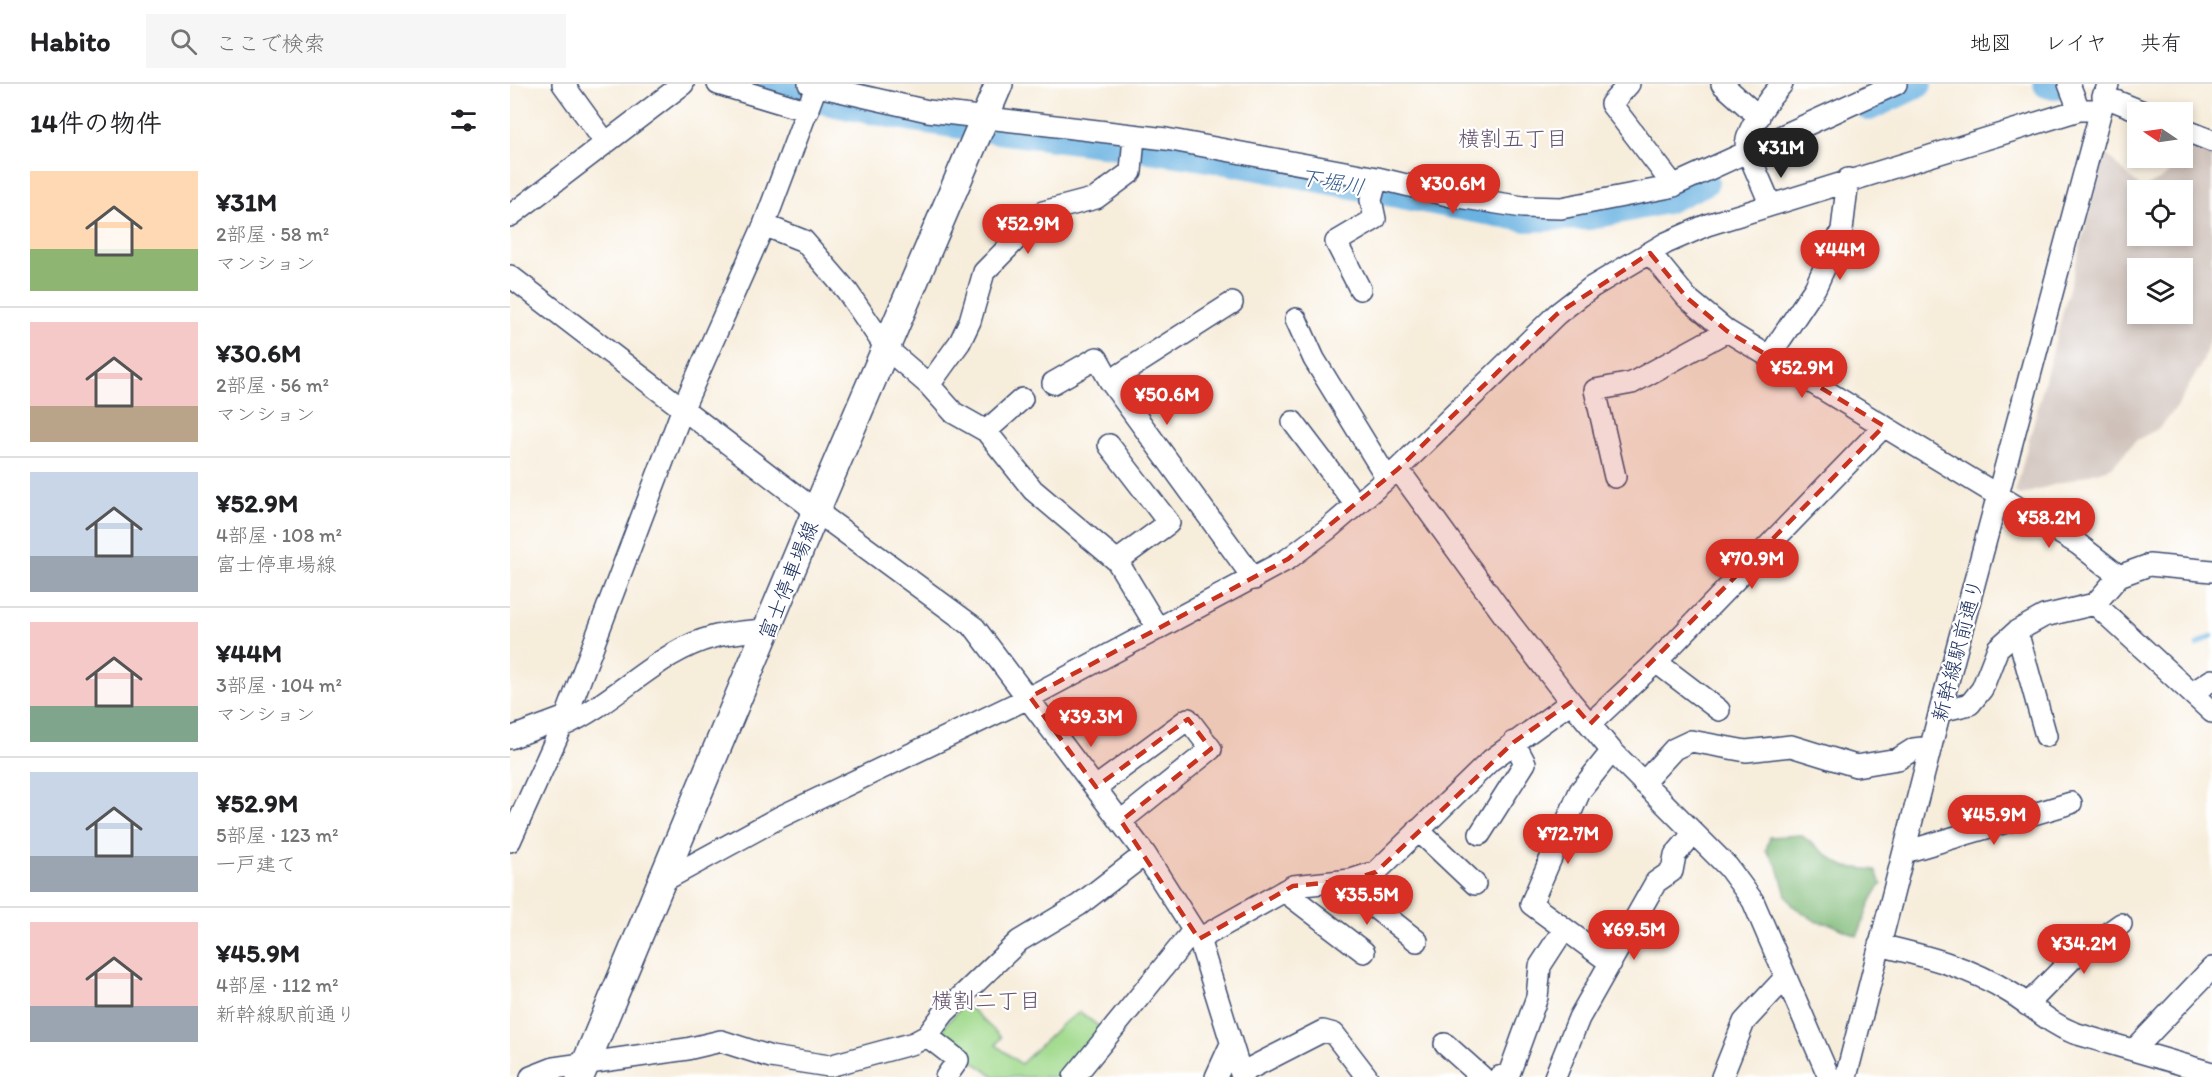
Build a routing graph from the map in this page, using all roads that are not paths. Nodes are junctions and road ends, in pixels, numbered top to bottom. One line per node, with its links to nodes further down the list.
1 (563, 84): 18 (street)
2 (683, 84): 18 (street)
3 (718, 84): 13 (street)
4 (999, 84): 15 (main road, 富士停車場線)
5 (1629, 84): 23 (street)
6 (1722, 84): 14 (street)
7 (1782, 84): 14 (street)
8 (1896, 84): 20 (street)
9 (2069, 84): 11 (street)
10 (814, 85): 13 (street); 15 (street)
11 (2097, 100): 12 (street); 22 (street); 46 (street, 新幹線駅前通り)
12 (2127, 108)
13 (808, 111): 26 (street)
14 (1759, 117): 20 (street)
15 (984, 118): 19 (street); 33 (main road, 富士停車場線)
16 (2193, 133): 17 (street)
17 (2212, 141)
18 (605, 142): 25 (street)
19 (1133, 144): 21 (street); 37 (street)
20 (1752, 159): 23 (street); 24 (street)
21 (1377, 178): 23 (street); 29 (street)
22 (1848, 179): 24 (street); 34 (street)
23 (1674, 186)
24 (1770, 204): 27 (street)
25 (510, 216)
26 (764, 225): 33 (street); 39 (street)
27 (1650, 253): 32 (street); 44 (street)
28 (510, 276): 39 (street)
29 (1360, 289)
30 (1232, 303): 35 (street)
31 (1296, 319): 44 (street)
32 (1727, 331): 34 (street); 45 (street)
33 (886, 348): 37 (street); 48 (main road, 富士停車場線)
34 (1768, 357): 41 (street)
35 (1110, 381): 36 (street); 52 (street)
36 (1053, 383)
37 (929, 385): 42 (street)
38 (1022, 399): 42 (street)
39 (683, 408): 48 (street); 65 (street)
40 (1293, 422): 47 (street)
41 (1884, 426): 46 (street); 57 (street)
42 (986, 431): 49 (street)
43 (1109, 445): 49 (street)
44 (1393, 473): 47 (street); 61 (street)
45 (1615, 477)
46 (1998, 495): 51 (street); 63 (street, 新幹線駅前通り)
47 (1356, 504): 52 (street)
48 (816, 511): 55 (main road, 富士停車場線); 60 (street)
49 (1117, 561): 54 (street)
50 (2212, 571): 51 (street)
51 (2119, 576): 53 (street)
52 (1254, 579): 54 (street)
53 (2095, 604): 56 (street); 59 (street)
54 (1158, 629): 60 (street)
55 (768, 630): 65 (street); 83 (main road, 富士停車場線)
56 (2017, 632): 63 (street); 68 (street)
57 (1656, 662): 62 (street); 66 (street)
58 (2212, 680): 59 (street)
59 (2192, 693): 64 (street)
60 (1030, 697): 73 (street); 83 (street)
61 (1571, 702): 66 (street); 69 (street)
62 (1719, 710)
63 (1940, 711): 70 (street, 新幹線駅前通り)
64 (2212, 711)
65 (564, 722): 67 (street); 75 (street)
66 (1590, 724): 71 (street)
67 (515, 731)
68 (2046, 736)
69 (1514, 742): 77 (street); 78 (street)
70 (1931, 747): 72 (street); 81 (street, 新幹線駅前通り)
71 (1612, 751): 72 (street); 88 (street)
72 (1643, 783): 79 (street)
73 (1096, 787): 76 (street); 76 (street)
74 (2072, 803): 81 (street)
75 (516, 812): 80 (street)
76 (1121, 821): 82 (street)
77 (1418, 830): 84 (street); 85 (street)
78 (1480, 834)
79 (1693, 834): 93 (street); 95 (street)
80 (510, 840)
81 (1905, 852): 91 (street, 新幹線駅前通り)
82 (1146, 854): 89 (street); 97 (street)
83 (663, 881): 101 (main road, 富士停車場線)
84 (1341, 881): 86 (street); 90 (street)
85 (1475, 884)
86 (1284, 891): 89 (street); 92 (street)
87 (2121, 924): 96 (street)
88 (1564, 929): 93 (street); 105 (street)
89 (1196, 935): 98 (street); 108 (street)
90 (1417, 941)
91 (1880, 945): 96 (street); 115 (street, 新幹線駅前通り)
92 (1364, 952)
93 (1611, 963): 112 (street)
94 (2212, 968): 100 (street)
95 (1785, 978): 113 (street); 114 (street)
96 (2027, 1005): 100 (street)
97 (927, 1036): 102 (street); 107 (street)
98 (1231, 1044): 104 (street); 109 (street)
99 (1445, 1044): 111 (street)
100 (2135, 1049): 103 (street)
101 (583, 1070): 102 (street); 106 (street)
102 (807, 1071)
103 (2212, 1073)
104 (1241, 1075): 110 (street)
105 (1508, 1076)
106 (531, 1077)
107 (946, 1077)
108 (1074, 1077)
109 (1216, 1077)
110 (1367, 1077)
111 (1482, 1077)
112 (1555, 1077)
113 (1722, 1077)
114 (1829, 1077)
115 (1846, 1077)

